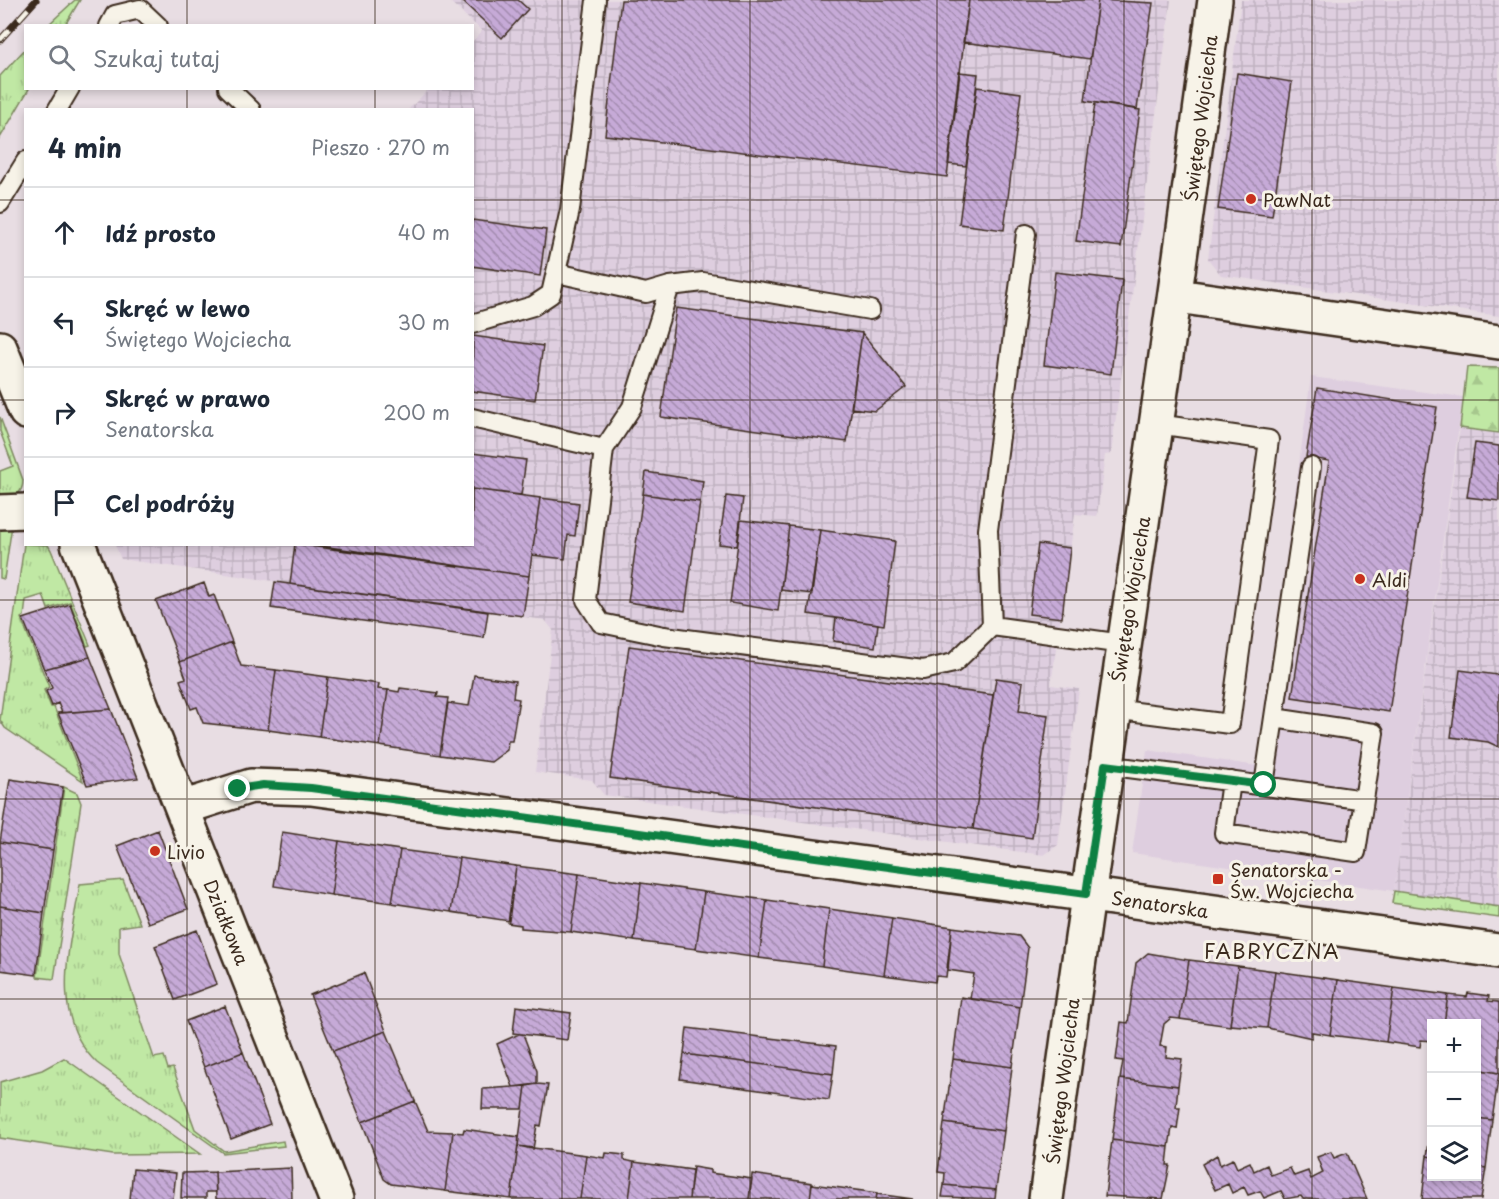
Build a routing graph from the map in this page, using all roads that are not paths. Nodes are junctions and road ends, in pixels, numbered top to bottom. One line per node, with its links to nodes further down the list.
1 (596, 0): 12 (lane)
2 (1215, 0): 14 (street, Świętego Wojciecha)
3 (110, 24): 4 (lane)
4 (156, 24)
5 (69, 90): 7 (lane)
6 (230, 90): 8 (lane)
7 (58, 108)
8 (249, 108)
9 (24, 164): 10 (lane)
10 (0, 202)
11 (1026, 234): 27 (lane)
12 (557, 273): 13 (lane); 16 (lane)
13 (670, 286): 15 (lane); 22 (lane)
14 (1177, 296): 17 (street); 21 (street, Świętego Wojciecha)
15 (870, 310)
16 (474, 323)
17 (1499, 342)
18 (0, 348): 19 (street)
19 (24, 407)
20 (474, 418): 22 (lane)
21 (1157, 424): 28 (street, Świętego Wojciecha); 29 (lane)
22 (604, 449): 27 (lane)
23 (1311, 467): 30 (lane)
24 (24, 511): 25 (street)
25 (0, 512)
26 (79, 546): 35 (street, Działkowa)
27 (992, 626): 28 (lane)
28 (1123, 644): 29 (street, Świętego Wojciecha)
29 (1113, 708): 31 (street, Świętego Wojciecha)
30 (1274, 718): 33 (lane); 34 (lane)
31 (1105, 765): 32 (lane); 36 (street, Świętego Wojciecha)
32 (1231, 781): 33 (lane); 34 (lane)
33 (1264, 785): 34 (lane)
34 (1364, 800)
35 (182, 808): 36 (street, Senatorska); 38 (street, Działkowa)
36 (1086, 894): 37 (street, Senatorska); 39 (street, Świętego Wojciecha)
37 (1499, 951)
38 (336, 1199)
39 (1046, 1199)

